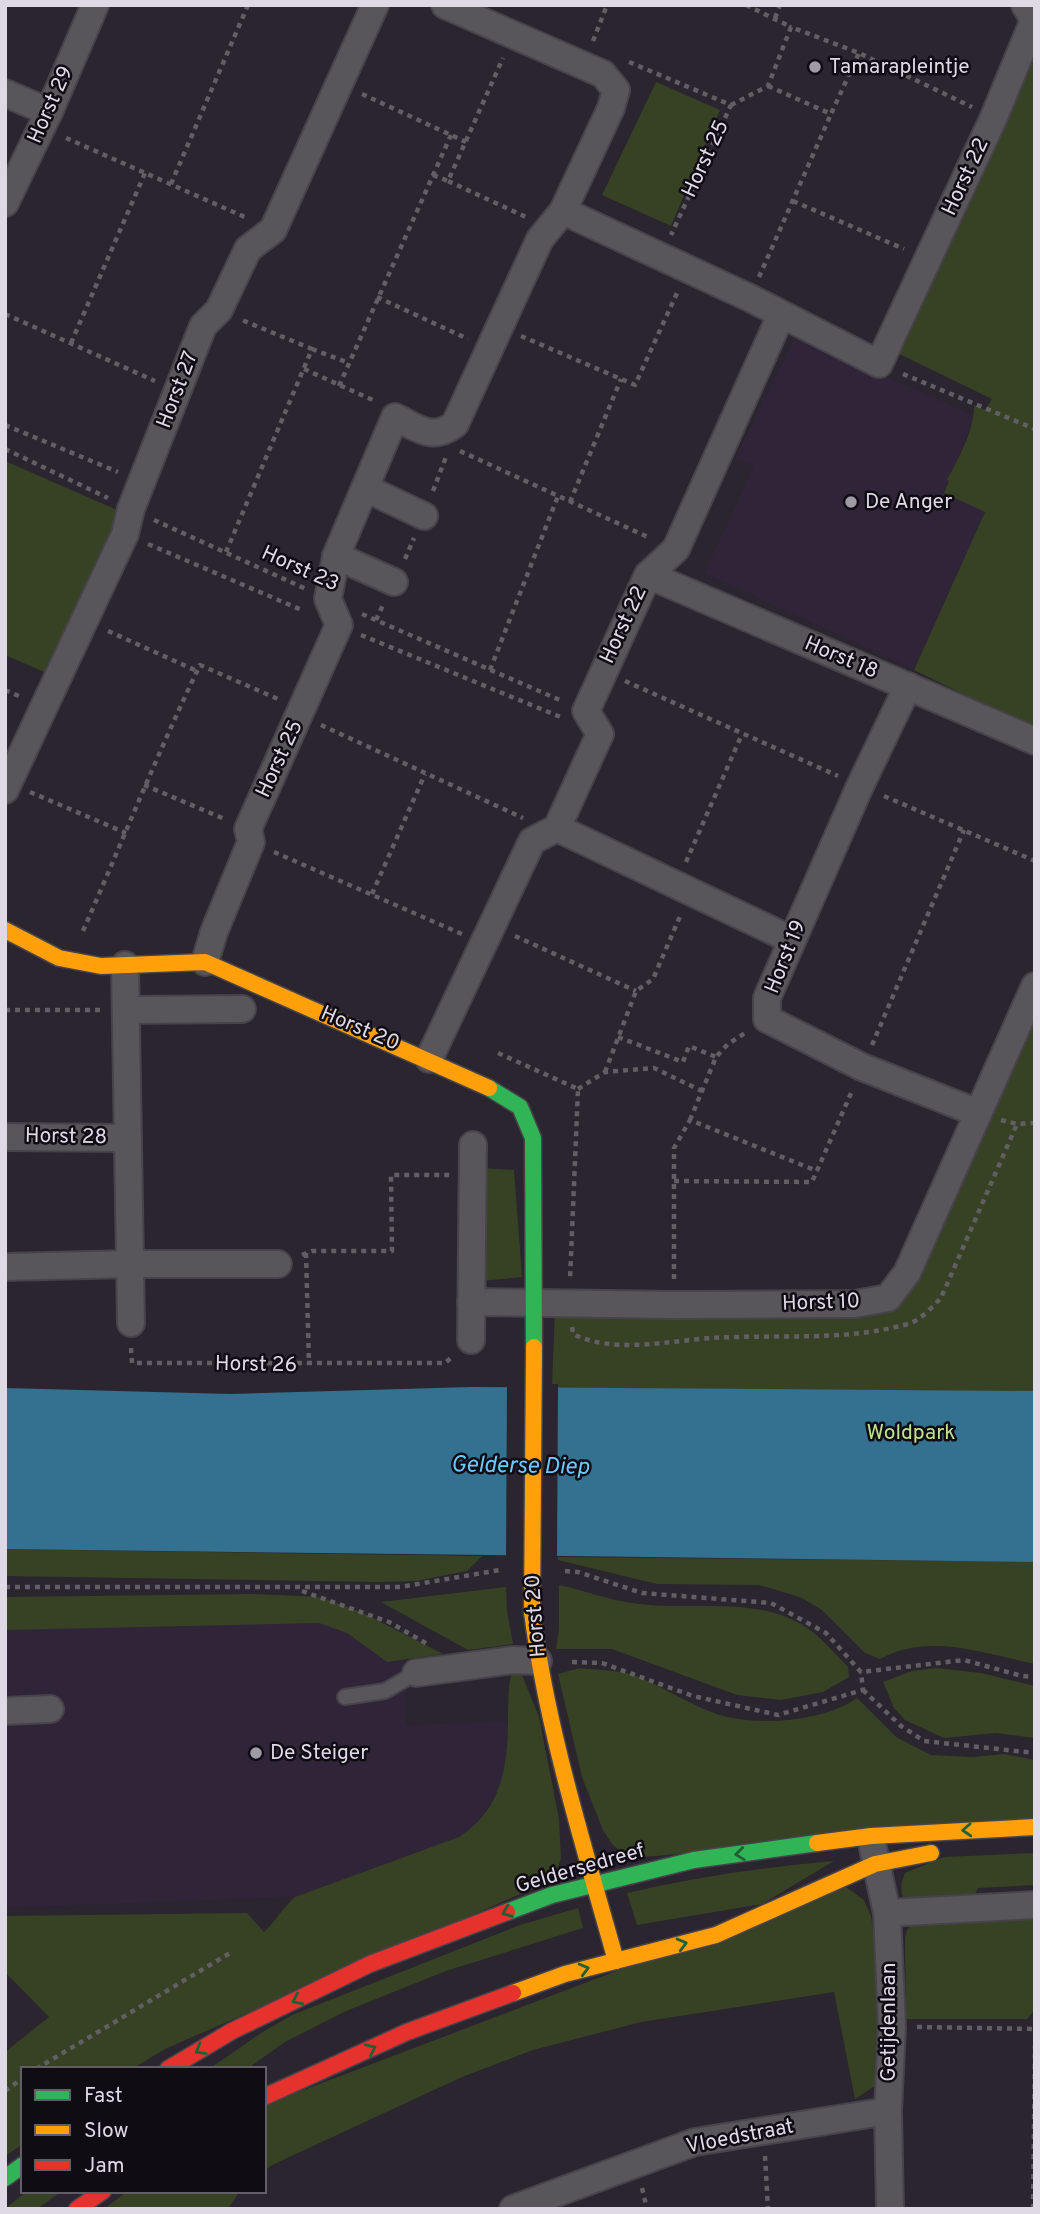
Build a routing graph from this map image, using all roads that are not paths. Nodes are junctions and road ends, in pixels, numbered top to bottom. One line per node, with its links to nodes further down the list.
1 (94, 5): 6 (street, Horst 29)
2 (375, 5): 17 (street, Horst 27)
3 (445, 5): 8 (street)
4 (1025, 5): 9 (street, Horst 22)
5 (5, 93): 6 (street)
6 (45, 120): 7 (street, Horst 29)
7 (5, 203)
8 (555, 219): 9 (street); 10 (street, Horst 25)
9 (781, 315): 13 (street, Horst 22)
10 (365, 488): 11 (street); 12 (street, Horst 25)
11 (424, 516)
12 (336, 556): 14 (street); 21 (street, Horst 25)
13 (648, 575): 15 (street, Horst 18); 18 (street, Horst 22)
14 (394, 582)
15 (908, 686): 16 (street, Horst 18); 20 (street, Horst 19)
16 (1035, 741)
17 (7, 786)
18 (558, 828): 20 (street); 26 (street)
19 (5, 930): 22 (main road, Horst 20)
20 (792, 940): 27 (street, Horst 19)
21 (205, 962): 22 (main road, Horst 20); 26 (main road, Horst 20)
22 (125, 965): 25 (street)
23 (1035, 986): 27 (street, Horst 10)
24 (242, 1009): 25 (street)
25 (126, 1010): 29 (street)
26 (429, 1059): 35 (main road, Horst 20)
27 (978, 1113): 35 (street, Horst 10)
28 (5, 1137): 29 (street, Horst 28)
29 (128, 1138): 31 (street)
30 (473, 1145): 34 (street)
31 (130, 1264): 32 (street); 33 (street); 36 (street)
32 (278, 1264)
33 (5, 1267)
34 (471, 1302): 35 (street); 37 (street)
35 (535, 1303): 38 (main road, Horst 20, bridge)
36 (131, 1323)
37 (471, 1340)
38 (538, 1661): 39 (street); 47 (main road, Horst 20)
39 (416, 1673): 40 (lane)
40 (345, 1697)
41 (50, 1709): 42 (street)
42 (5, 1711)
43 (1035, 1827): 44 (main road, Geldersedreef, one-way to 44)
44 (871, 1836): 46 (street, Getijdenlaan); 47 (main road, Geldersedreef, one-way to 47)
45 (951, 1851): 46 (main road)
46 (875, 1864): 49 (street, Getijdenlaan); 50 (main road, one-way to 46)
47 (595, 1884): 50 (main road, Horst 20); 51 (main road, Geldersedreef, one-way to 51)
48 (1035, 1905): 49 (street)
49 (887, 1913): 53 (street, Getijdenlaan)
50 (616, 1961): 52 (main road, one-way to 50)
51 (171, 2067)
52 (266, 2096)
53 (888, 2111): 57 (street, Vloedstraat); 59 (street, Getijdenlaan)
54 (21, 2166): 55 (main road)
55 (5, 2178)
56 (100, 2193): 58 (main road)
57 (516, 2208)
58 (77, 2209)
59 (890, 2209)

